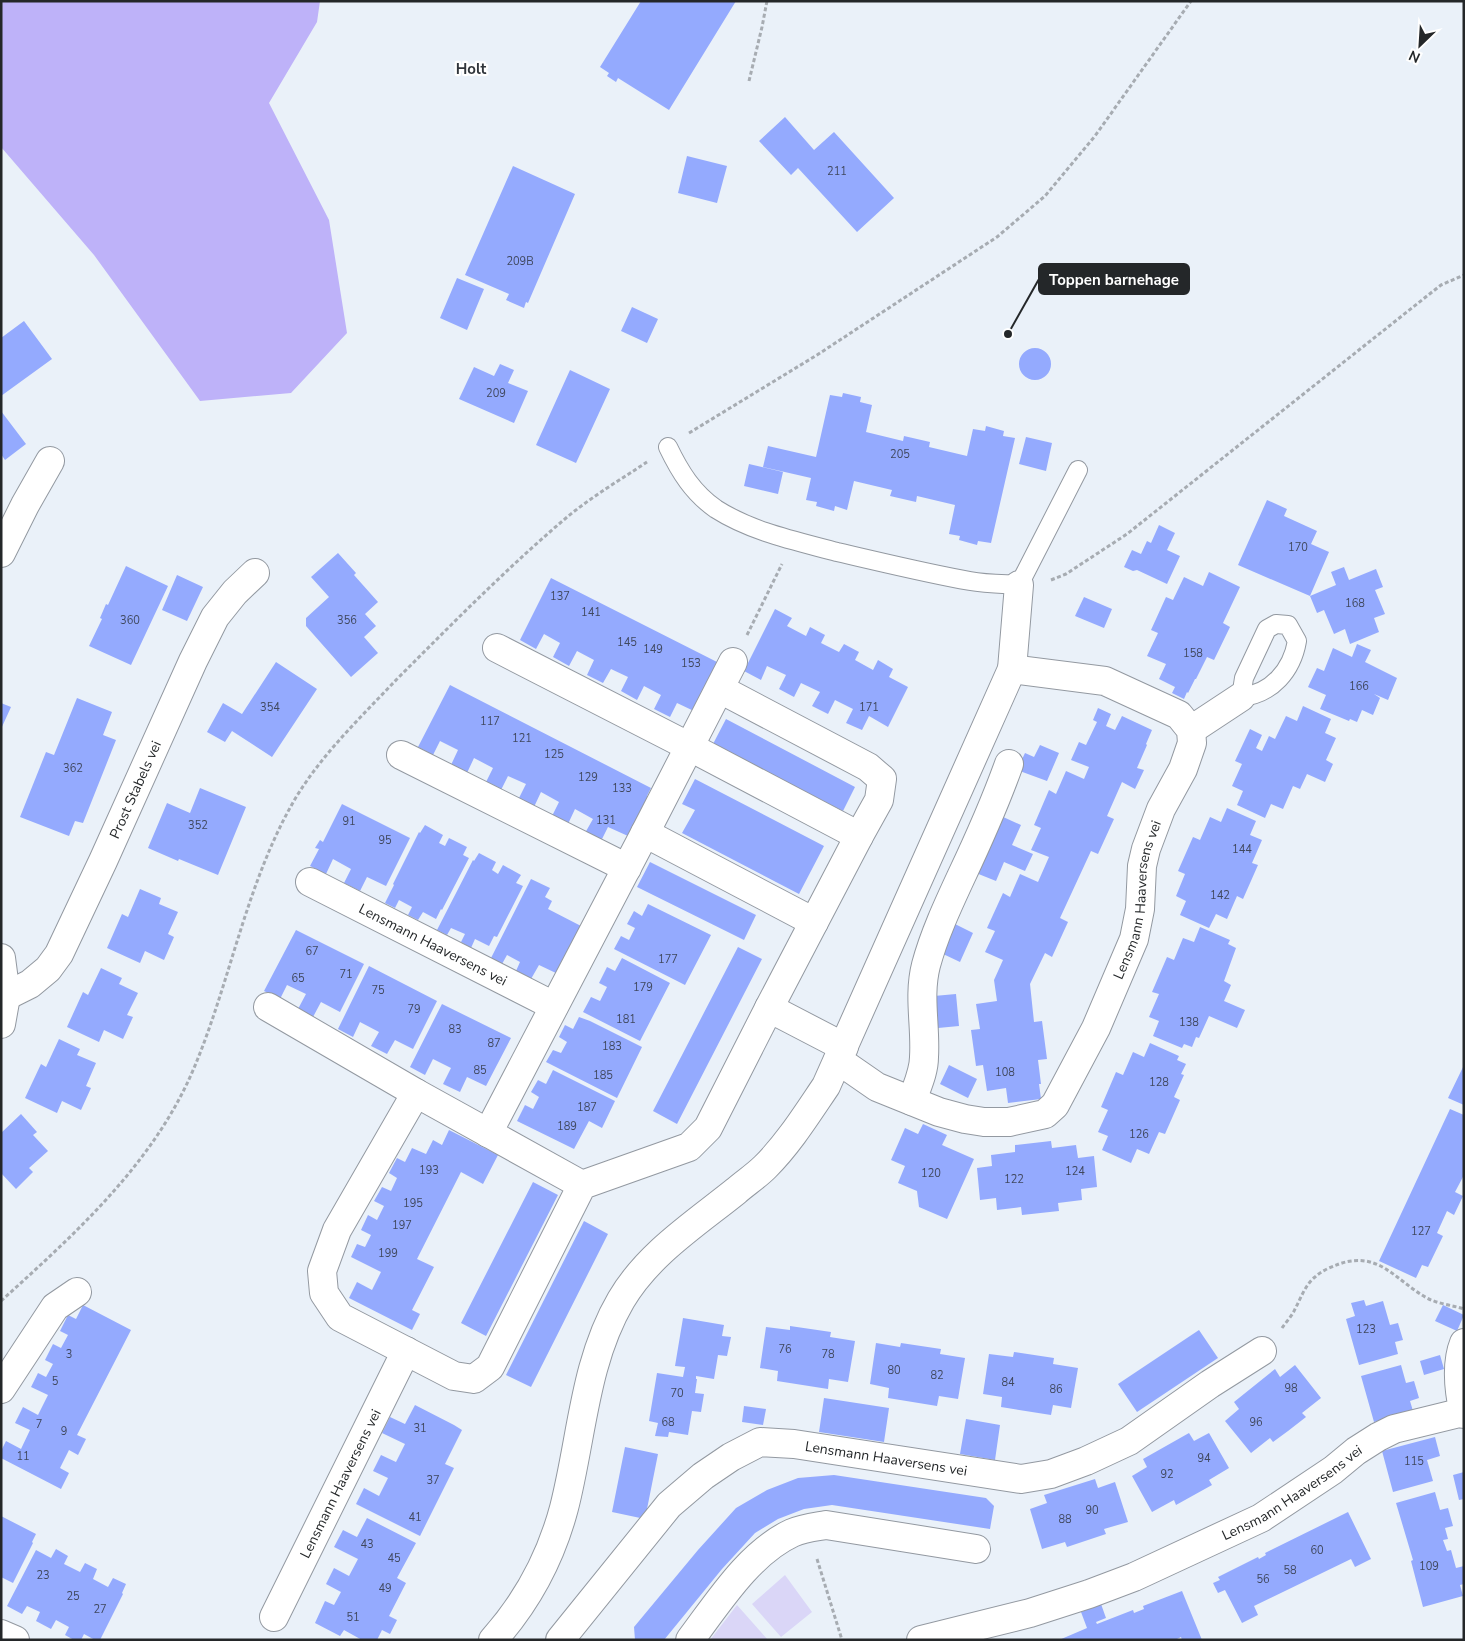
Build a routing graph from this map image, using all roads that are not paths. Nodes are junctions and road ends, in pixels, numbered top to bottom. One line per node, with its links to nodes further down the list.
1 (668, 447): 6 (lane)
2 (50, 461): 4 (street)
3 (1078, 470): 6 (lane)
4 (1, 553)
5 (256, 572): 22 (street, Prost Stabels vei)
6 (1019, 585): 9 (street)
7 (497, 648): 13 (street)
8 (733, 662): 10 (street)
9 (1012, 669): 12 (street); 27 (street)
10 (720, 689): 13 (street); 17 (street)
11 (1241, 697): 12 (street)
12 (1190, 730): 29 (street, Lensmann Haaversens vei)
13 (690, 746): 16 (street); 17 (street)
14 (401, 755): 18 (street)
15 (1009, 764): 29 (street)
16 (645, 833): 18 (street); 20 (street)
17 (859, 836): 20 (street)
18 (628, 868): 23 (street)
19 (310, 882): 23 (street, Lensmann Haaversens vei)
20 (814, 922): 25 (street)
21 (1, 958): 22 (street)
22 (6, 996): 26 (street)
23 (554, 1006): 30 (street)
24 (268, 1007): 28 (street)
25 (769, 1008): 27 (street, Lensmann Haaversens vei); 31 (street)
26 (1, 1024)
27 (841, 1054): 29 (street, Lensmann Haaversens vei); 42 (street)
28 (416, 1093): 30 (street); 34 (street)
29 (912, 1100)
30 (488, 1133): 31 (street)
31 (582, 1185): 34 (street)
32 (77, 1292): 36 (street)
33 (1464, 1342): 37 (street)
34 (406, 1351): 39 (street, Lensmann Haaversens vei)
35 (1262, 1351): 43 (street, Lensmann Haaversens vei)
36 (1, 1389)
37 (1464, 1413): 45 (street, Lensmann Haaversens vei)
38 (976, 1549): 44 (street)
39 (274, 1617)
40 (1, 1634): 41 (street)
41 (15, 1640)
42 (493, 1640)
43 (560, 1640)
44 (690, 1640)
45 (921, 1640)

